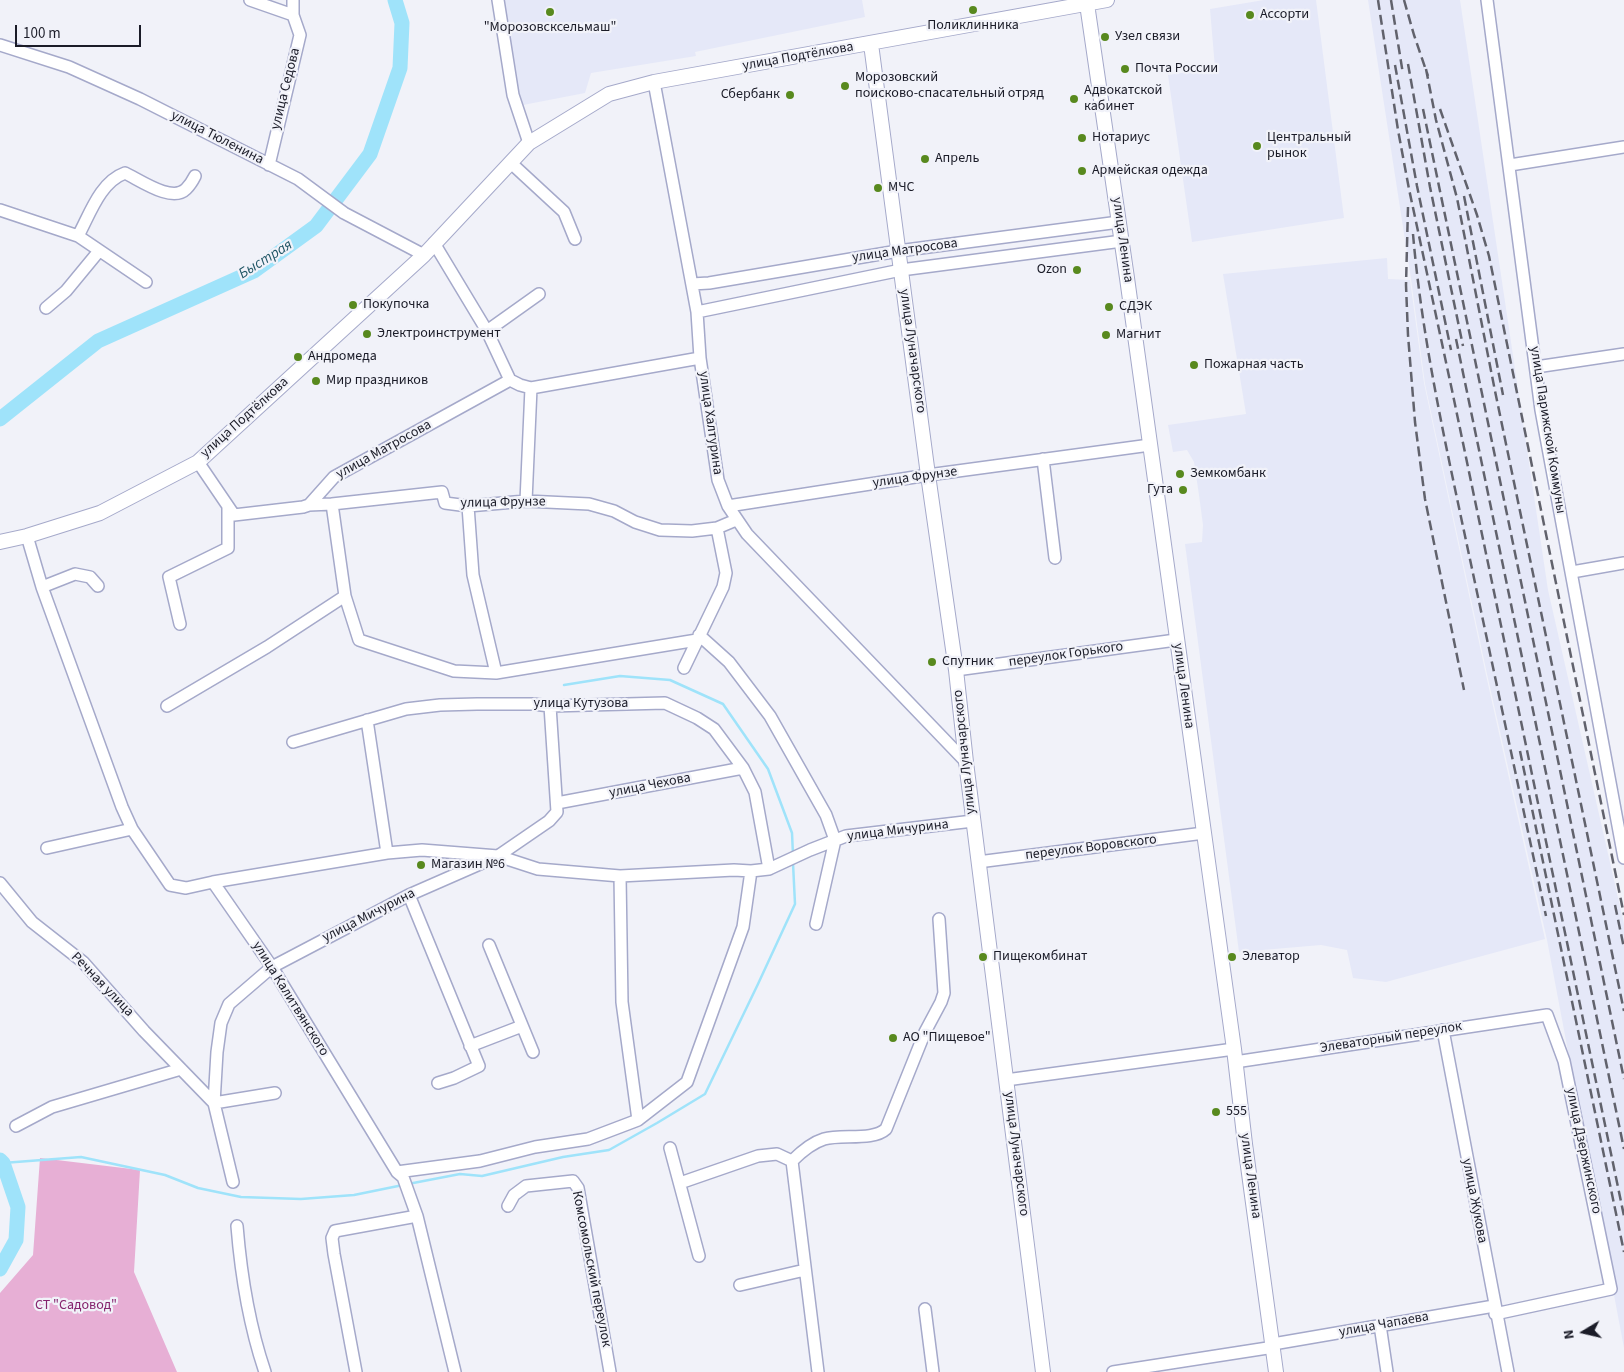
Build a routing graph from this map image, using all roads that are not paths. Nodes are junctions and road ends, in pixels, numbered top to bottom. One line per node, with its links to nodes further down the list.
1 (250, 0): 7 (street)
2 (293, 0): 7 (street, улица Седова)
3 (498, 0): 11 (street)
4 (1107, 0): 6 (main road, улица Подтёлкова)
5 (1487, 0): 15 (street, улица Парижской Коммуны)
6 (1086, 2): 8 (main road, улица Подтёлкова); 18 (main road, улица Ленина)
7 (293, 15): 14 (street, улица Седова)
8 (871, 44): 10 (main road, улица Подтёлкова); 24 (main road, улица Луначарского)
9 (0, 45): 14 (street, улица Тюленина)
10 (654, 82): 11 (main road, улица Подтёлкова); 28 (street, улица Халтурина)
11 (529, 144): 13 (main road, улица Подтёлкова)
12 (1624, 147): 15 (street)
13 (511, 163): 20 (street); 22 (main road, улица Подтёлкова)
14 (269, 165): 25 (street, улица Тюленина)
15 (1510, 165): 35 (street, улица Парижской Коммуны)
16 (195, 176): 19 (street)
17 (0, 210): 19 (street)
18 (1119, 222): 21 (main road, улица Ленина); 24 (street, улица Матросова)
19 (78, 236): 23 (street)
20 (574, 239)
21 (1122, 241): 26 (street, улица Матросова); 38 (main road, улица Ленина)
22 (434, 243): 25 (main road, улица Подтёлкова); 32 (street)
23 (100, 251): 27 (street); 30 (street)
24 (898, 251): 26 (main road, улица Луначарского); 28 (street, улица Матросова)
25 (424, 254): 40 (main road, улица Подтёлкова)
26 (901, 270): 31 (street, улица Матросова); 41 (main road, улица Луначарского)
27 (146, 282)
28 (692, 284): 31 (street, улица Халтурина)
29 (539, 294): 32 (street)
30 (46, 308)
31 (697, 312): 34 (street, улица Халтурина)
32 (487, 331): 36 (street)
33 (1624, 354): 35 (street)
34 (700, 358): 37 (street); 47 (street, улица Халтурина)
35 (1536, 367): 54 (street, улица Парижской Коммуны)
36 (510, 380): 37 (street); 45 (street, улица Матросова)
37 (531, 388): 42 (street)
38 (1150, 445): 39 (street, улица Фрунзе); 60 (main road, улица Ленина)
39 (1043, 460): 41 (street, улица Фрунзе); 52 (street)
40 (198, 462): 44 (street); 50 (main road, улица Подтёлкова)
41 (928, 475): 47 (street, улица Фрунзе); 62 (main road, улица Луначарского)
42 (526, 501): 46 (street, улица Фрунзе); 49 (street, улица Фрунзе)
43 (332, 504): 45 (street); 46 (street, улица Фрунзе); 57 (street)
44 (228, 505): 45 (street); 58 (street)
45 (309, 505)
46 (468, 506): 63 (street)
47 (728, 506): 48 (street, улица Халтурина)
48 (736, 520): 49 (street, улица Фрунзе); 68 (street, улица Халтурина)
49 (717, 528): 59 (street)
50 (27, 536): 51 (main road, улица Подтёлкова); 56 (street)
51 (0, 542)
52 (1055, 558)
53 (1624, 563): 54 (street)
54 (1572, 572): 71 (street, улица Парижской Коммуны)
55 (98, 586): 56 (street)
56 (42, 587): 74 (street)
57 (345, 596): 63 (street); 64 (street)
58 (180, 624)
59 (698, 638): 61 (street); 63 (street); 76 (street)
60 (1176, 640): 62 (street, переулок Горького); 75 (main road, улица Ленина)
61 (684, 668)
62 (956, 670): 68 (main road, улица Луначарского)
63 (496, 673)
64 (167, 706)
65 (550, 706): 66 (street, улица Кутузова); 69 (street, улица Кутузова); 72 (street)
66 (367, 720): 67 (street, улица Кутузова); 78 (street)
67 (293, 742)
68 (966, 762): 73 (main road, улица Луначарского)
69 (743, 768): 72 (street, улица Чехова); 82 (street, улица Кутузова)
70 (1624, 795): 71 (street)
71 (1612, 797): 80 (street, улица Парижской Коммуны)
72 (557, 803): 79 (street)
73 (973, 821): 76 (street, улица Мичурина); 81 (main road, улица Луначарского)
74 (132, 830): 77 (street); 85 (street)
75 (1204, 833): 81 (street, переулок Воровского); 97 (main road, улица Ленина)
76 (835, 840): 82 (street, улица Мичурина); 89 (street)
77 (47, 848)
78 (388, 854): 79 (street); 85 (street)
79 (498, 856): 84 (street, улица Мичурина); 87 (street, улица Мичурина)
80 (1624, 858)
81 (978, 862): 99 (main road, улица Луначарского)
82 (769, 869): 83 (street, улица Мичурина)
83 (751, 871): 84 (street, улица Мичурина); 103 (street)
84 (620, 876): 103 (street)
85 (213, 882): 91 (street, улица Калитвянского)
86 (0, 883): 98 (street, Речная улица)
87 (409, 894): 91 (street, улица Мичурина); 95 (street)
88 (939, 920): 106 (street)
89 (816, 924)
90 (489, 945): 93 (street)
91 (272, 967): 102 (street, улица Мичурина); 107 (street, улица Калитвянского)
92 (1547, 1015): 94 (street, Элеваторный переулок); 116 (street, улица Дзержинского)
93 (522, 1026): 95 (street); 96 (street)
94 (1443, 1030): 97 (street, Элеваторный переулок); 118 (street, улица Жукова)
95 (470, 1046): 100 (street)
96 (533, 1052)
97 (1234, 1055): 99 (street, Элеваторный переулок); 120 (main road, улица Ленина)
98 (181, 1069): 102 (street, Речная улица); 104 (street)
99 (1006, 1080): 127 (main road, улица Луначарского)
100 (438, 1084)
101 (275, 1093): 102 (street)
102 (214, 1103): 108 (street)
103 (638, 1120): 107 (street)
104 (16, 1126)
105 (670, 1148): 109 (street)
106 (792, 1162): 109 (street); 114 (street)
107 (400, 1175): 111 (street, улица Калитвянского)
108 (233, 1182)
109 (680, 1183): 113 (street)
110 (508, 1206): 124 (street, Комсомольский переулок)
111 (416, 1213): 122 (street); 123 (street, улица Калитвянского)
112 (237, 1226): 121 (street)
113 (699, 1256)
114 (805, 1270): 115 (street); 125 (street)
115 (740, 1284)
116 (1612, 1289): 118 (street, улица Чапаева)
117 (925, 1309): 126 (street)
118 (1495, 1310): 119 (street, улица Чапаева); 131 (street, улица Жукова)
119 (1380, 1325): 120 (street, улица Чапаева); 130 (street)
120 (1274, 1346): 128 (street, улица Чапаева); 129 (main road, улица Ленина)
121 (265, 1372)
122 (356, 1372)
123 (455, 1372)
124 (610, 1372)
125 (818, 1372)
126 (933, 1372)
127 (1043, 1372)
128 (1113, 1372)
129 (1276, 1372)
130 (1387, 1372)
131 (1508, 1372)

